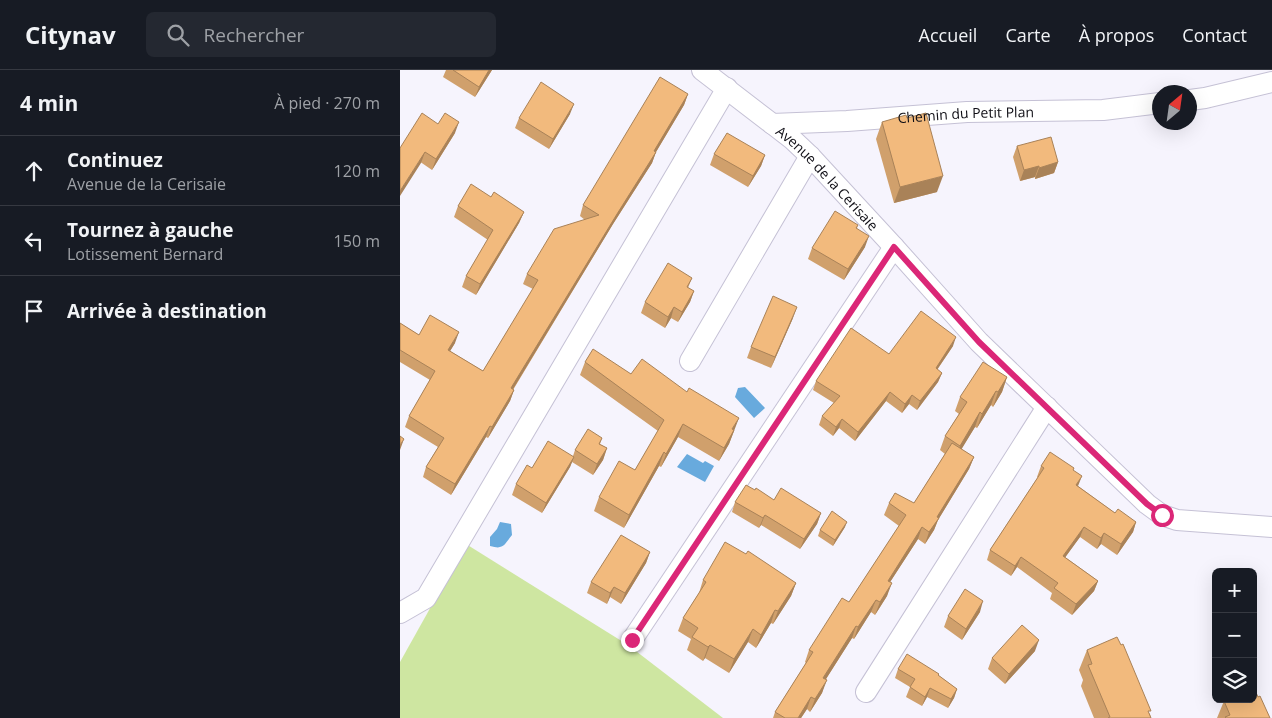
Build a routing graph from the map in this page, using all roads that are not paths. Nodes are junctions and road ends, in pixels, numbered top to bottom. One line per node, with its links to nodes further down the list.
1 (702, 70): 3 (street, Avenue de la Cerisaie)
2 (1272, 82): 4 (street)
3 (727, 88): 6 (street, Avenue de la Cerisaie); 12 (street)
4 (1197, 98)
5 (1152, 104): 6 (street, Chemin du Petit Plan)
6 (772, 124): 7 (street, Avenue de la Cerisaie)
7 (810, 156): 8 (street, Avenue de la Cerisaie); 9 (street)
8 (894, 247): 10 (street, Avenue de la Cerisaie); 13 (street)
9 (690, 361)
10 (1047, 407): 11 (street, Avenue de la Cerisaie); 14 (street)
11 (1272, 527)
12 (400, 613)
13 (632, 640)
14 (866, 692)

